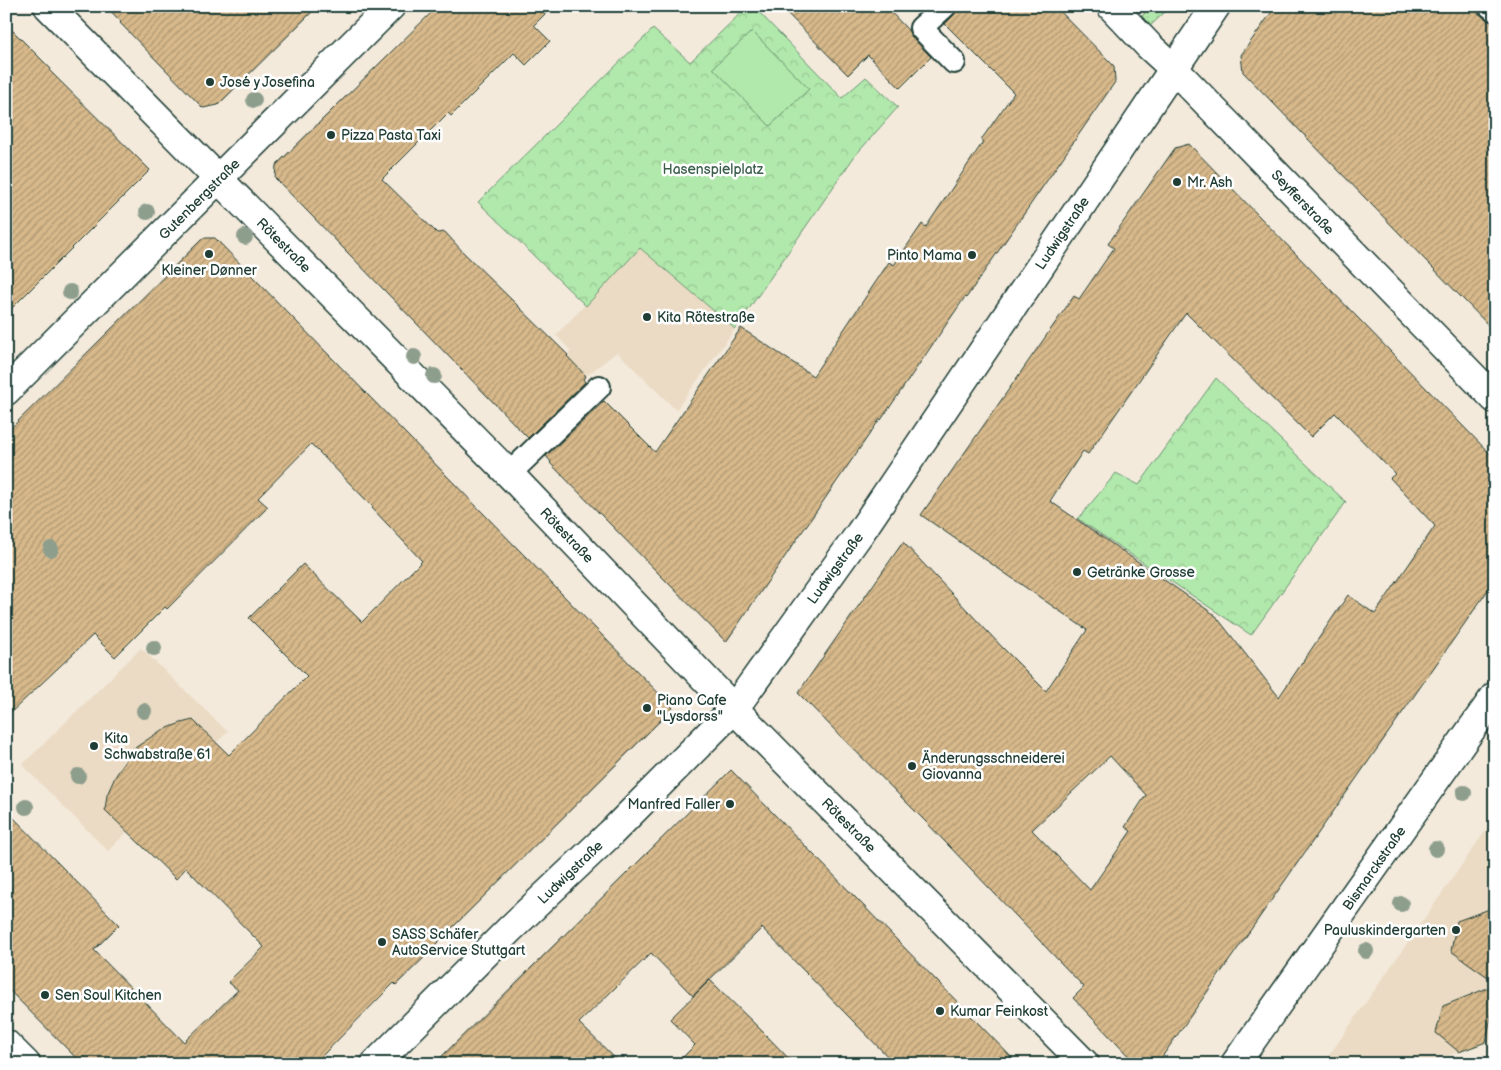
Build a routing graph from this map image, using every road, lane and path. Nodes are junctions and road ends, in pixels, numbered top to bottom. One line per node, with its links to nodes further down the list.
1 (48, 6): 10 (street, Rötestraße)
2 (391, 6): 10 (street, Gutenbergstraße)
3 (945, 6): 8 (lane)
4 (1111, 6): 9 (street, Seyfferstraße)
5 (1216, 6): 9 (street, Ludwigstraße)
6 (1490, 6): 7 (lane)
7 (1495, 10)
8 (954, 62)
9 (1174, 69): 13 (street, Seyfferstraße); 16 (street, Ludwigstraße)
10 (218, 179): 12 (street, Gutenbergstraße); 14 (street, Rötestraße)
11 (598, 387): 14 (lane)
12 (6, 391)
13 (1495, 399)
14 (509, 474): 16 (street, Rötestraße)
15 (1495, 696): 21 (street, Bismarckstraße)
16 (734, 709): 19 (street, Ludwigstraße); 20 (street, Rötestraße)
17 (6, 1044): 18 (street)
18 (26, 1064)
19 (374, 1064)
20 (1085, 1064)
21 (1235, 1064)

